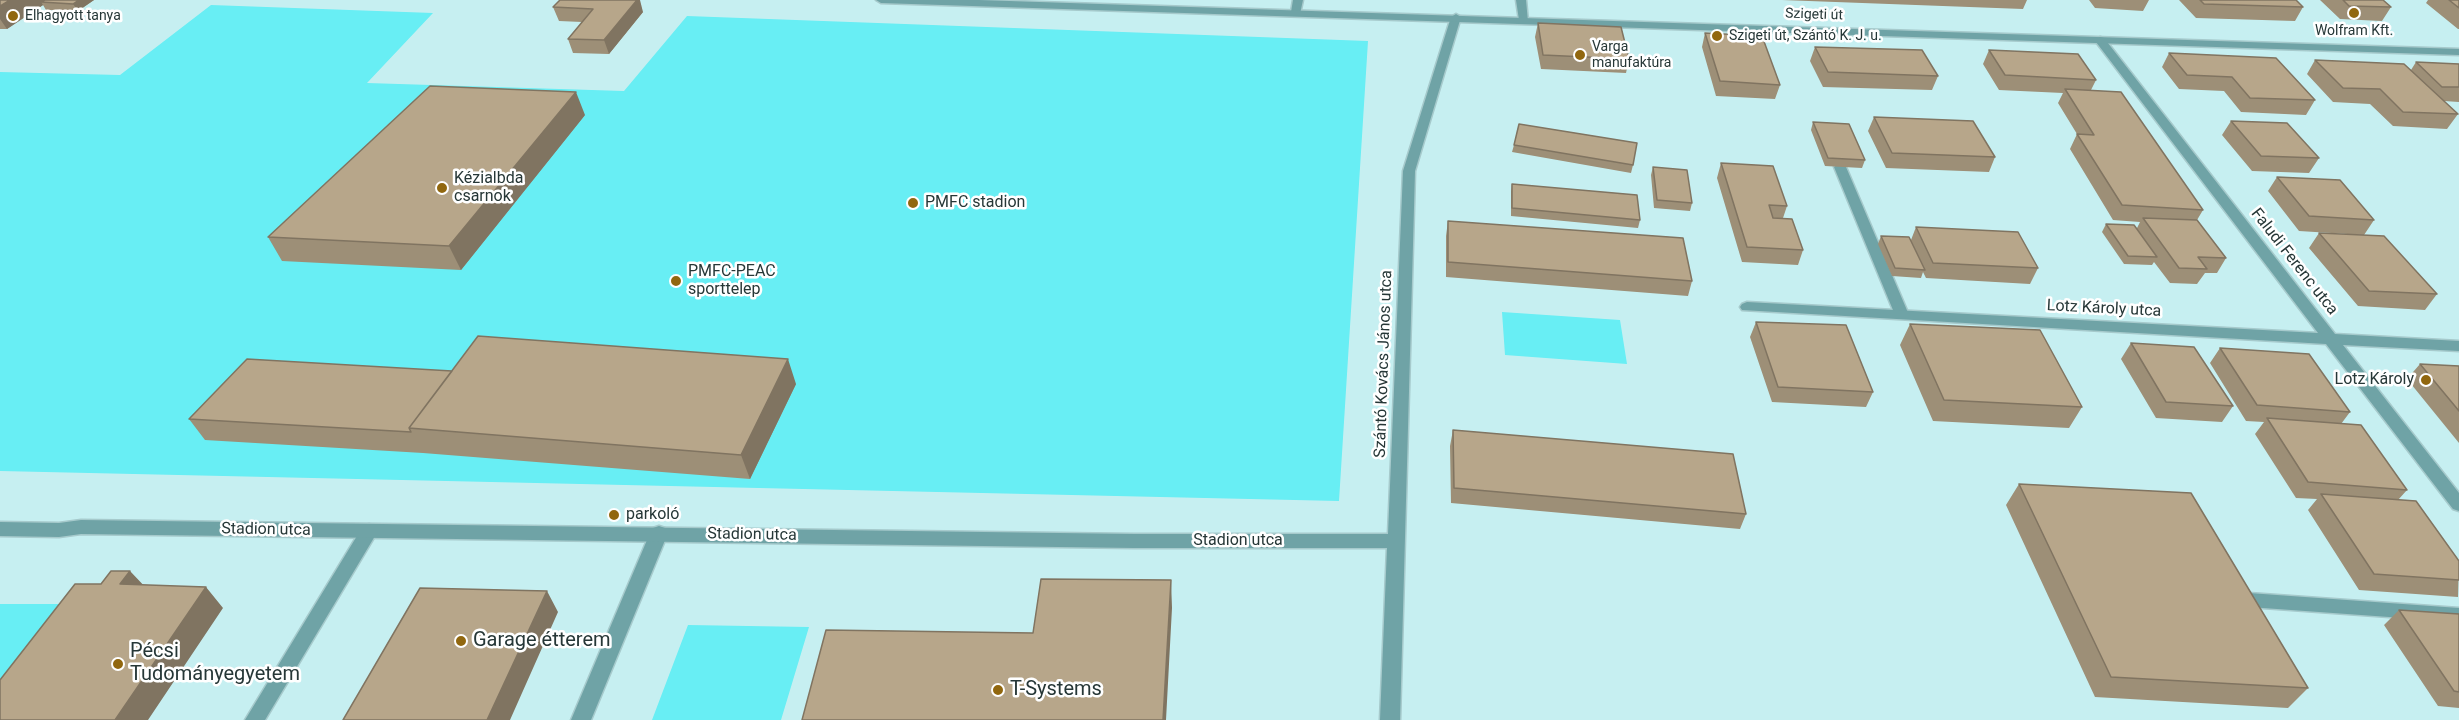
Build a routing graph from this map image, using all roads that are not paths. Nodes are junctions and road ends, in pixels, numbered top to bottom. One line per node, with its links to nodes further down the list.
1 (881, 0): 4 (street, Szigeti út)
2 (1298, 0): 5 (street)
3 (1521, 0): 7 (street)
4 (962, 1): 5 (street, Szigeti út)
5 (1296, 12): 6 (street, Szigeti út)
6 (1456, 17): 7 (street, Szigeti út); 19 (street, Szántó Kovács János utca)
7 (1524, 20): 8 (street, Szigeti út)
8 (2100, 40): 9 (street, Szigeti út); 13 (street, Faludi Ferenc utca)
9 (2459, 52)
10 (1840, 167): 12 (street)
11 (1747, 307): 12 (street, Lotz Károly utca)
12 (1902, 315): 13 (street, Lotz Károly utca)
13 (2331, 340): 14 (street, Lotz Károly utca); 15 (street, Faludi Ferenc utca)
14 (2459, 346)
15 (2459, 505)
16 (0, 529): 17 (street, Stadion utca)
17 (369, 531): 18 (street, Stadion utca); 22 (street)
18 (659, 533): 19 (street, Stadion utca); 23 (street)
19 (1396, 541): 24 (street, Szántó Kovács János utca)
20 (2225, 599): 21 (street)
21 (2459, 615)
22 (255, 720)
23 (581, 720)
24 (1390, 720)

